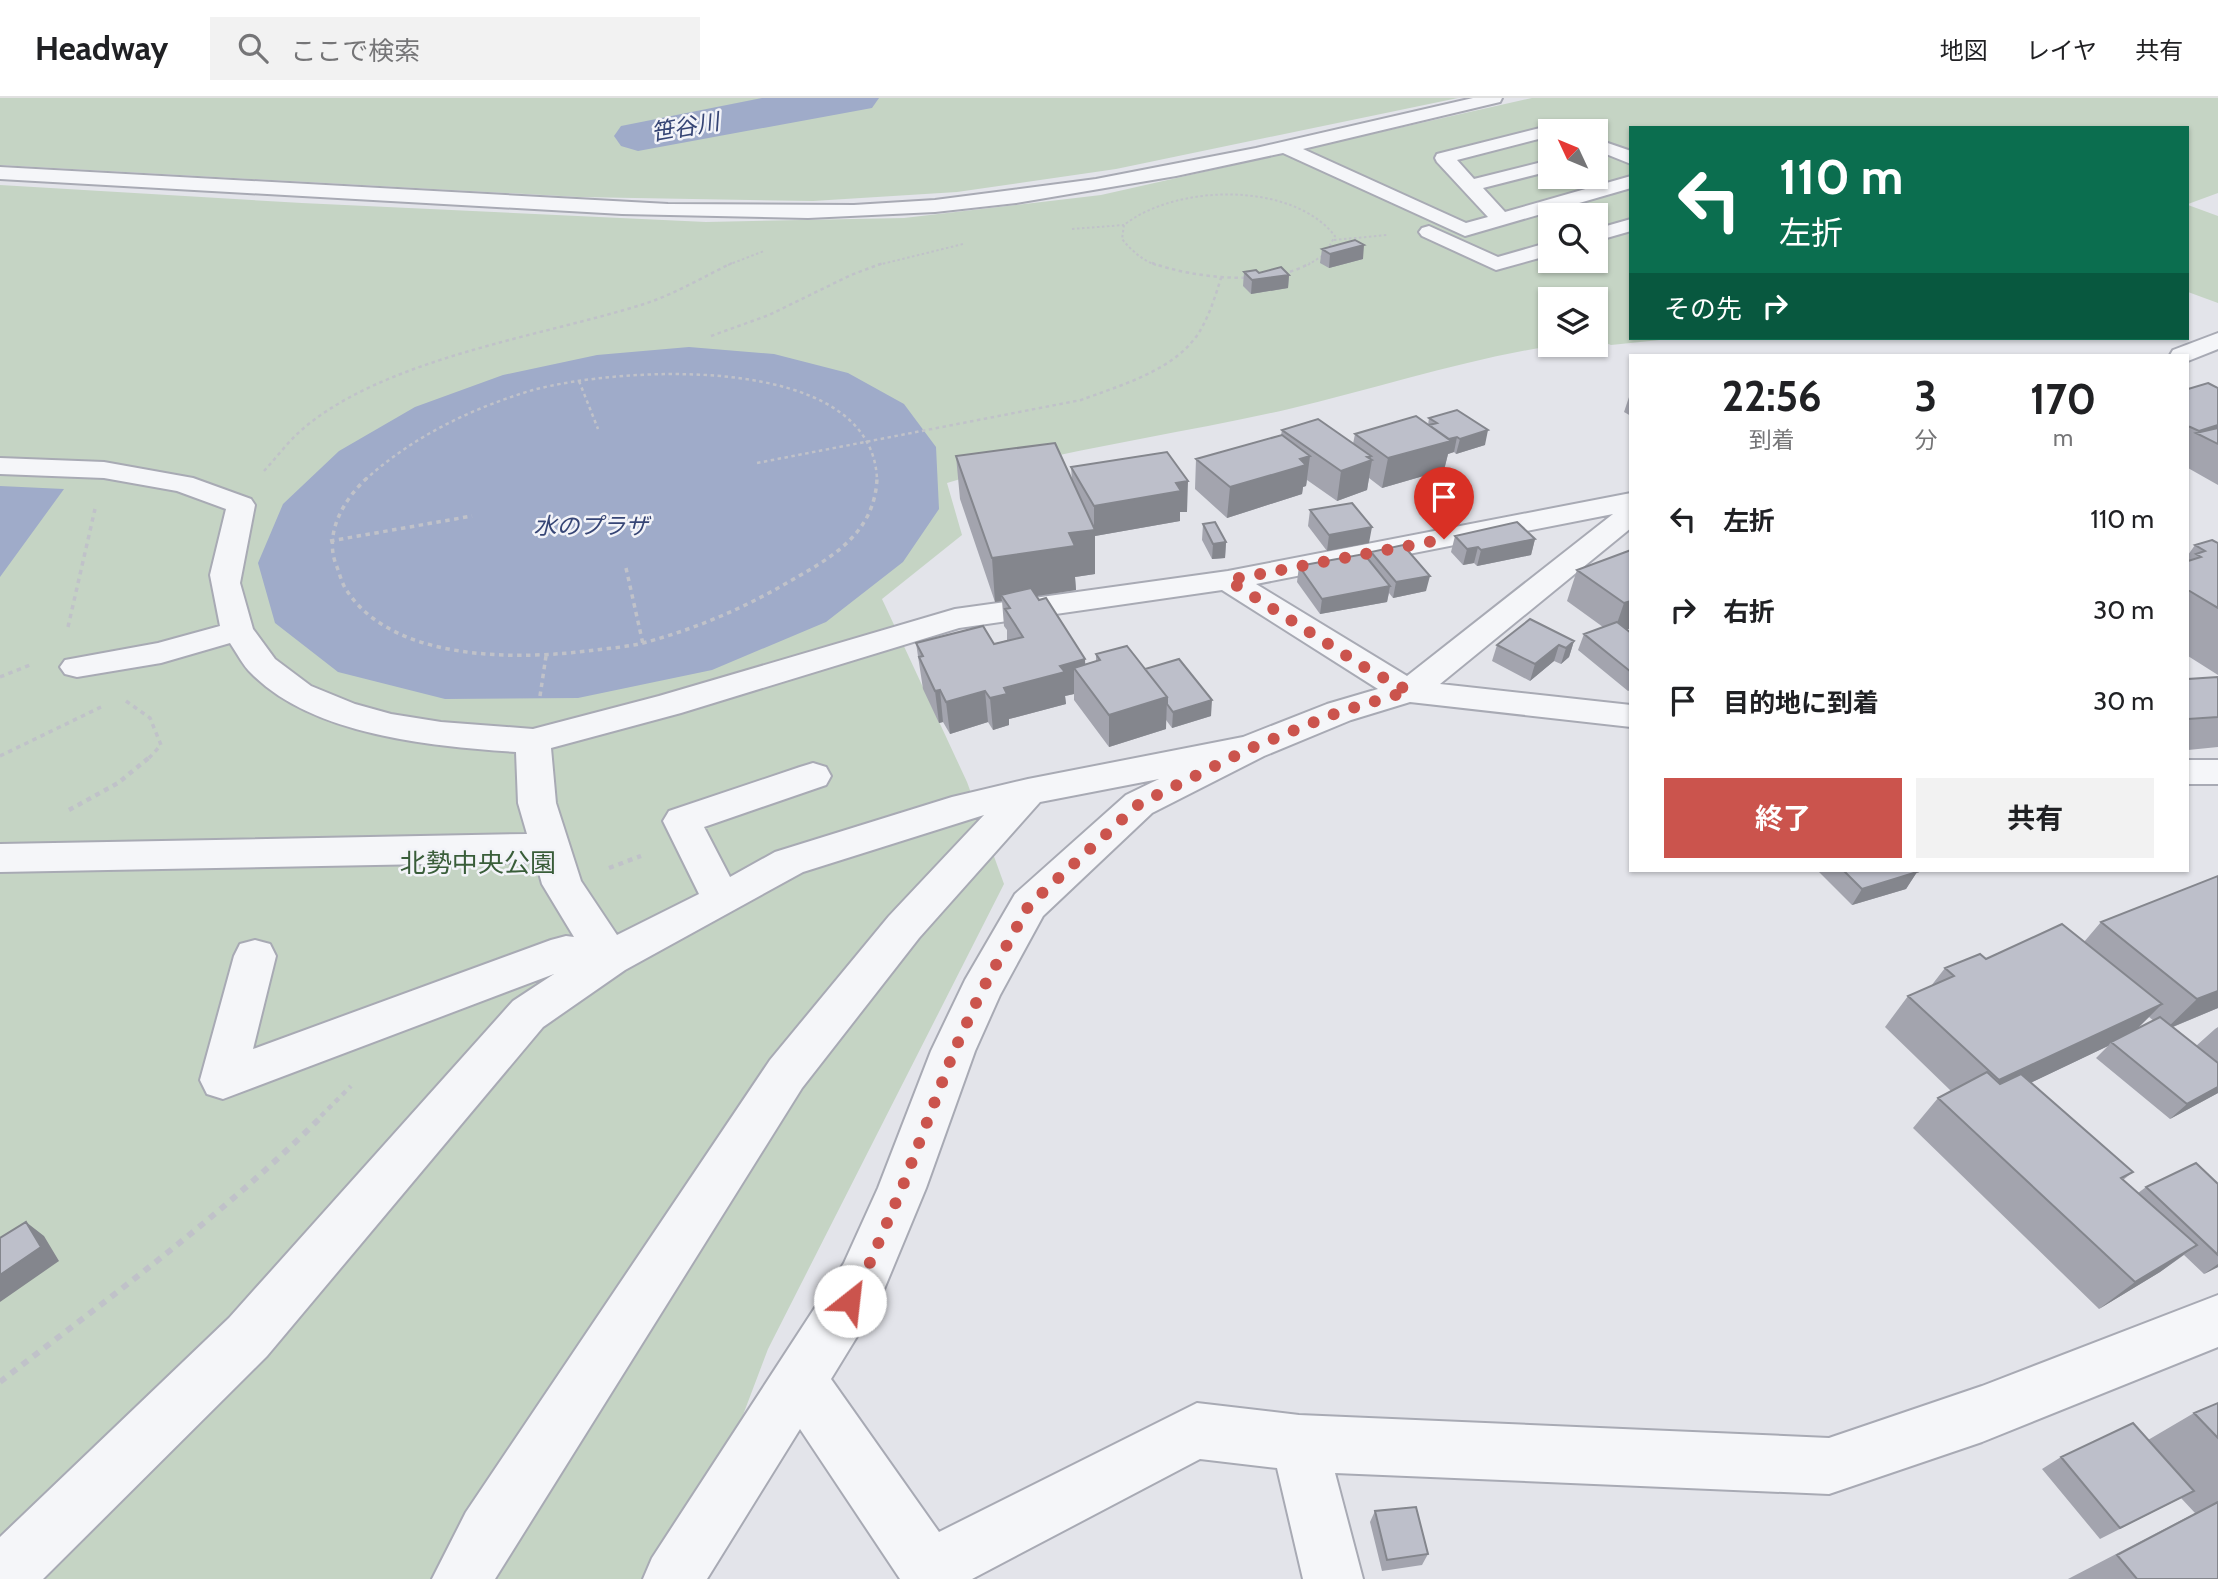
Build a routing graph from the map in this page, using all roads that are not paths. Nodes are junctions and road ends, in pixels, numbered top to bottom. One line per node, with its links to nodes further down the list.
1 (1494, 98): 3 (street)
2 (1538, 134): 10 (street)
3 (1282, 146): 4 (street); 11 (street)
4 (1258, 151): 8 (street); 14 (street)
5 (1608, 151): 6 (street)
6 (1629, 157)
7 (1538, 168): 10 (street)
8 (0, 173)
9 (1629, 183): 11 (street)
10 (1470, 186): 11 (street)
11 (1501, 219)
12 (1629, 226): 13 (street)
13 (1608, 232)
14 (1538, 252)
15 (2218, 340): 16 (street)
16 (2184, 354)
17 (0, 466): 21 (street)
18 (1629, 502): 20 (street)
19 (1629, 516): 23 (street)
20 (1228, 580): 23 (street); 25 (street)
21 (237, 631): 22 (street); 25 (street)
22 (77, 667)
23 (1409, 691): 24 (street); 26 (street)
24 (1629, 716)
25 (533, 741): 31 (street)
26 (1251, 748): 30 (street); 37 (street)
27 (2189, 772): 28 (street)
28 (2218, 772)
29 (813, 776): 33 (street)
30 (1028, 792): 33 (street); 40 (street)
31 (552, 848): 32 (street); 35 (street)
32 (0, 858)
33 (722, 900): 35 (street)
34 (255, 956): 35 (street)
35 (610, 958): 39 (street)
36 (2218, 1321): 38 (street)
37 (799, 1380): 38 (street); 41 (street)
38 (1299, 1443): 42 (street)
39 (0, 1578)
40 (462, 1579)
41 (673, 1579)
42 (1334, 1579)

